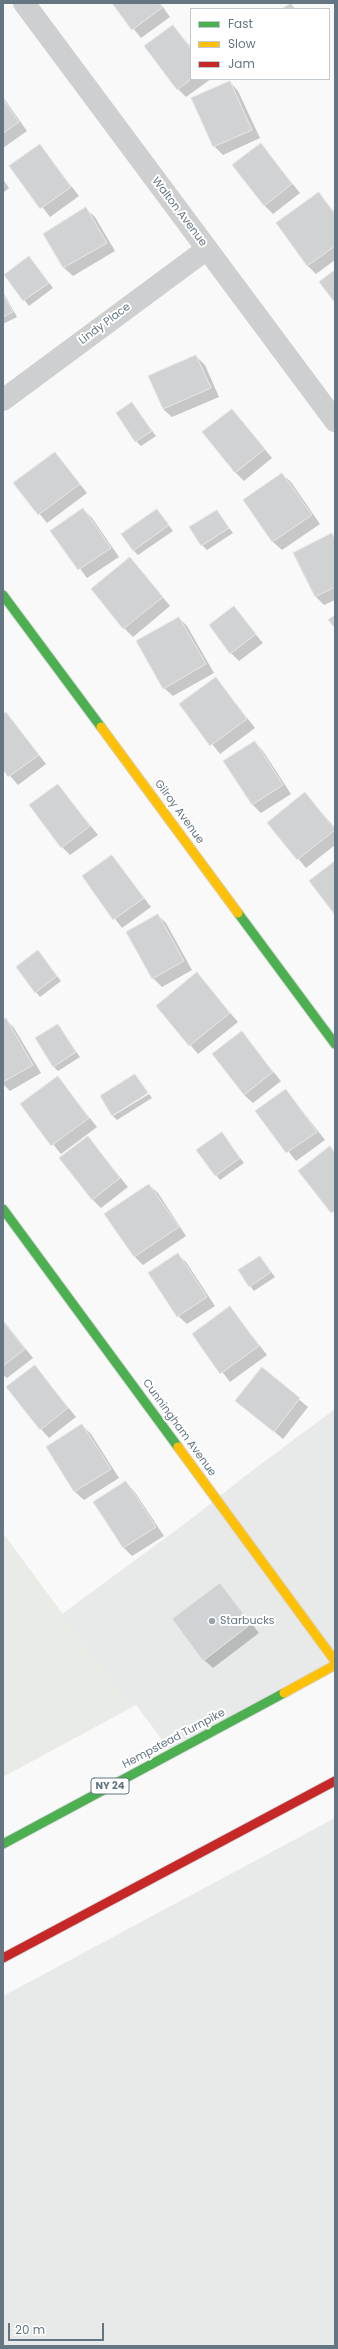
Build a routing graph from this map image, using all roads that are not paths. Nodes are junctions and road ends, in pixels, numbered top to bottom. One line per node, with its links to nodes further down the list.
1 (24, 3): 2 (street, Walton Avenue)
2 (207, 249): 3 (street, Lindy Place); 4 (street, Walton Avenue)
3 (3, 400)
4 (335, 421)
5 (3, 595): 6 (street, Gilroy Avenue)
6 (335, 1044)
7 (3, 1209): 8 (street, Cunningham Avenue)
8 (335, 1661)
9 (335, 1665): 11 (street, Hempstead Turnpike / NY 24)
10 (335, 1781): 12 (street)
11 (3, 1844)
12 (3, 1958)

